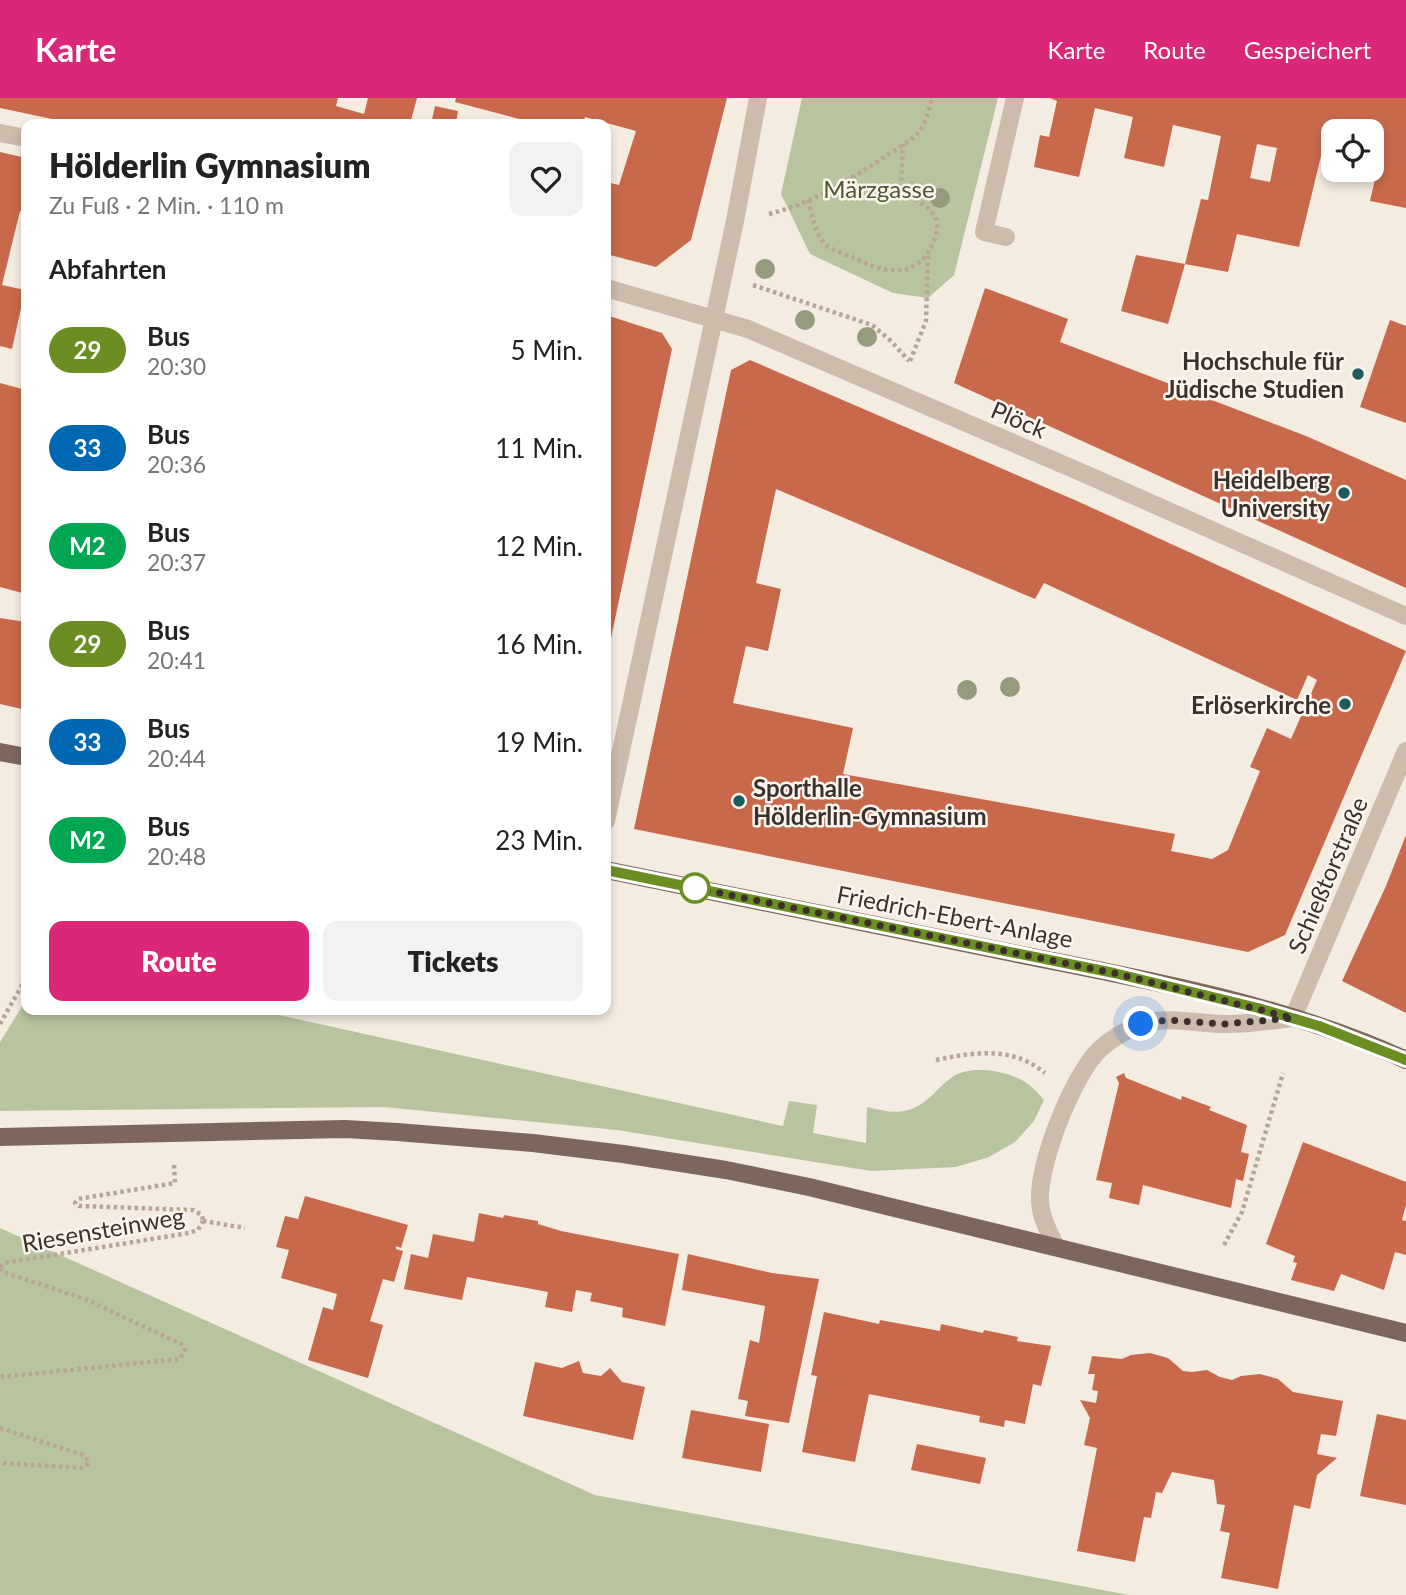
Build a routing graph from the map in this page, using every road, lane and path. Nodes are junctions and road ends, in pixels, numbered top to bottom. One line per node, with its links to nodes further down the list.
1 (758, 98): 8 (street)
2 (932, 98): 6 (path)
3 (1015, 98): 9 (street)
4 (0, 133): 5 (street)
5 (21, 137)
6 (903, 144): 7 (path); 10 (path)
7 (808, 200): 8 (path); 10 (path)
8 (735, 221): 11 (street)
9 (1006, 237)
10 (929, 253): 14 (path)
11 (724, 272): 13 (street); 14 (path)
12 (611, 289): 13 (street, Plöck)
13 (715, 318): 15 (street, Plöck); 20 (street)
14 (909, 362): 15 (path)
15 (898, 394): 16 (street, Plöck)
16 (1406, 616)
17 (1406, 751): 23 (street, Schießtorstraße)
18 (0, 752): 19 (main road)
19 (21, 756)
20 (611, 798)
21 (611, 871): 23 (main road, Friedrich-Ebert-Anlage)
22 (21, 987): 24 (path)
23 (1293, 1018): 26 (main road, Friedrich-Ebert-Anlage); 28 (street, Friedrich-Ebert-Anlage)
24 (0, 1024)
25 (936, 1060): 28 (path)
26 (1406, 1060)
27 (1283, 1073): 33 (path)
28 (1068, 1103): 34 (street, Friedrich-Ebert-Anlage)
29 (0, 1137): 34 (main road)
30 (174, 1167): 31 (path, Riesensteinweg)
31 (204, 1220): 32 (path); 35 (path, Riesensteinweg)
32 (245, 1228)
33 (1224, 1245)
34 (1056, 1247): 36 (main road)
35 (0, 1267): 37 (path, Riesensteinweg)
36 (1406, 1332)
37 (0, 1377)
38 (0, 1428): 39 (path)
39 (0, 1463)

